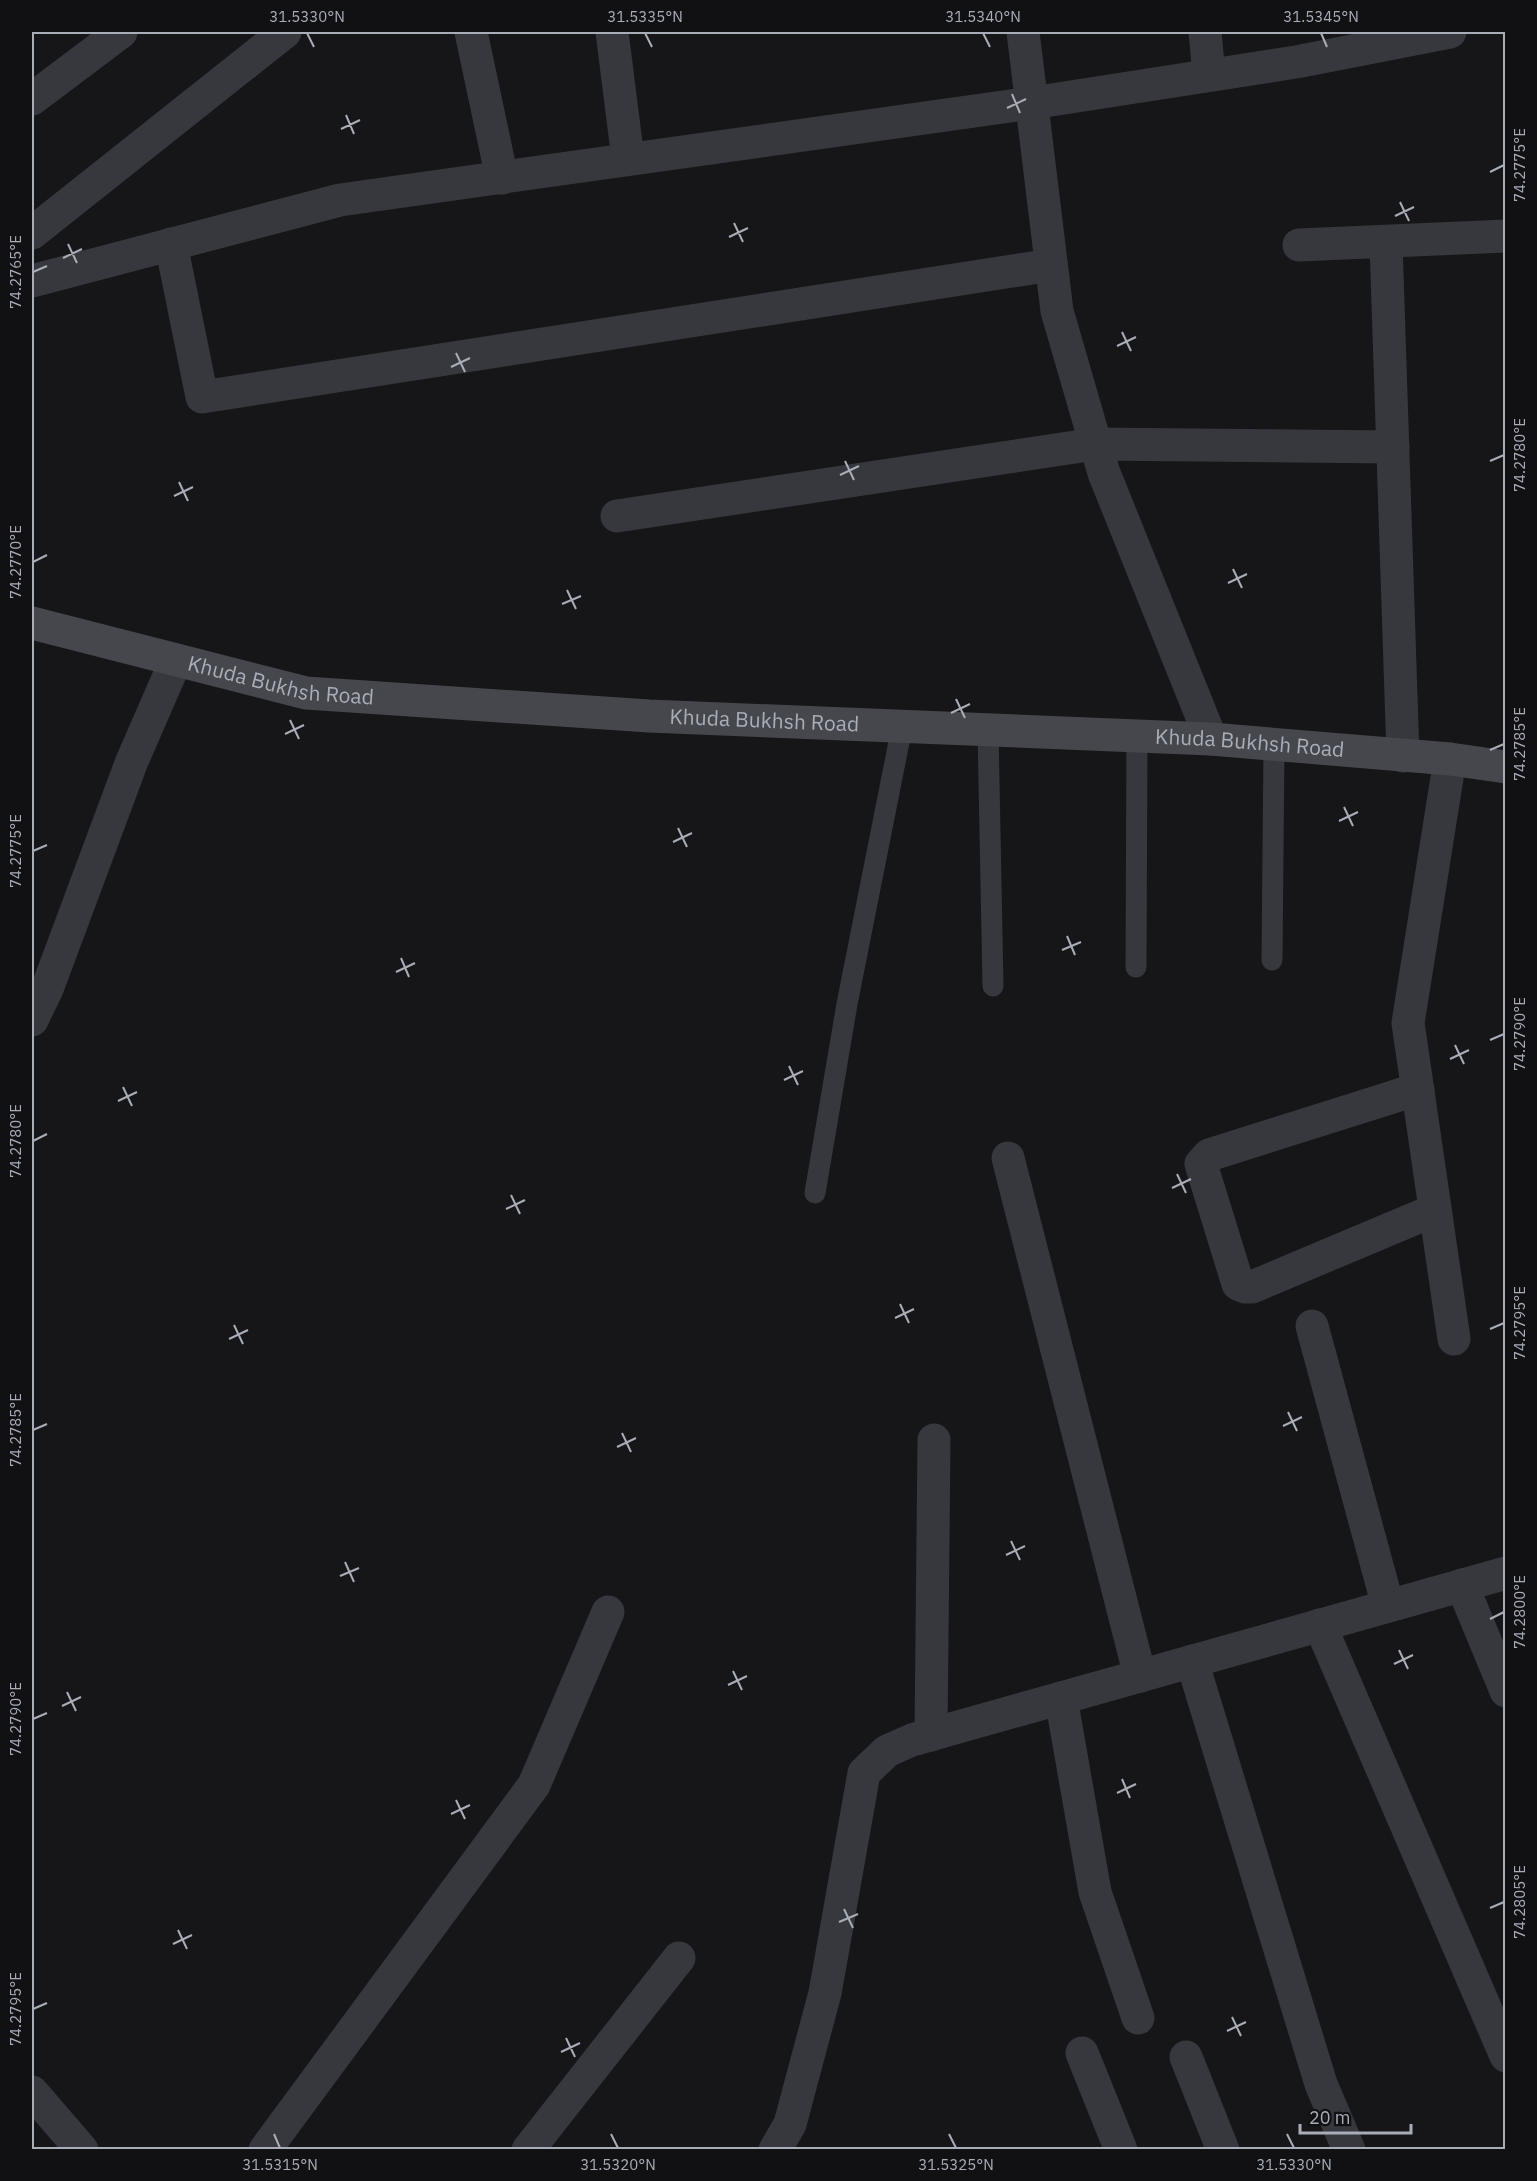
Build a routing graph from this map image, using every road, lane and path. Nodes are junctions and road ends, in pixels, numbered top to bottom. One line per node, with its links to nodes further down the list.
1 (121, 32): 9 (street)
2 (285, 32): 13 (street)
3 (471, 32): 12 (street)
4 (612, 32): 11 (street)
5 (1023, 32): 10 (street)
6 (1205, 32): 8 (street)
7 (1450, 32): 8 (street)
8 (1209, 75): 10 (street)
9 (32, 99)
10 (1032, 103): 11 (street); 18 (street)
11 (628, 159): 12 (street)
12 (502, 178): 16 (street)
13 (32, 233)
14 (1506, 236): 15 (street)
15 (1386, 243): 17 (street); 21 (street)
16 (171, 244): 18 (street); 19 (street)
17 (1299, 245)
18 (1051, 265): 20 (street)
19 (32, 281)
20 (1095, 444): 21 (street); 22 (street); 28 (street)
21 (1393, 447): 30 (street)
22 (617, 516)
23 (32, 623): 24 (street, Khuda Bukhsh Road)
24 (176, 660): 25 (street, Khuda Bukhsh Road); 36 (street)
25 (902, 727): 26 (street, Khuda Bukhsh Road); 39 (lane)
26 (988, 730): 27 (street, Khuda Bukhsh Road); 35 (lane)
27 (1137, 736): 28 (street, Khuda Bukhsh Road); 34 (lane)
28 (1211, 739): 29 (street, Khuda Bukhsh Road)
29 (1275, 745): 30 (street, Khuda Bukhsh Road); 33 (lane)
30 (1403, 756): 31 (street, Khuda Bukhsh Road)
31 (1449, 759): 32 (street, Khuda Bukhsh Road); 37 (street)
32 (1506, 767)
33 (1272, 960)
34 (1136, 967)
35 (993, 986)
36 (32, 1020)
37 (1418, 1089): 40 (street); 40 (street)
38 (1008, 1158): 50 (street)
39 (815, 1193)
40 (1435, 1210): 42 (street)
41 (1312, 1326): 46 (street)
42 (1454, 1339)
43 (934, 1440): 53 (street)
44 (1506, 1573): 45 (street)
45 (1462, 1585): 46 (street); 51 (street)
46 (1388, 1606): 48 (street)
47 (608, 1612): 61 (street)
48 (1320, 1625): 49 (street); 57 (street)
49 (1192, 1661): 50 (street); 66 (street)
50 (1140, 1676): 52 (street)
51 (1506, 1691)
52 (1061, 1698): 53 (street); 55 (street)
53 (931, 1735): 63 (street)
54 (679, 1958): 62 (street)
55 (1138, 2018)
56 (1083, 2053): 64 (street)
57 (1506, 2056)
58 (1186, 2057): 65 (street)
59 (32, 2092): 60 (street)
60 (82, 2150)
61 (265, 2150)
62 (528, 2150)
63 (775, 2150)
64 (1121, 2150)
65 (1223, 2150)
66 (1349, 2150)

